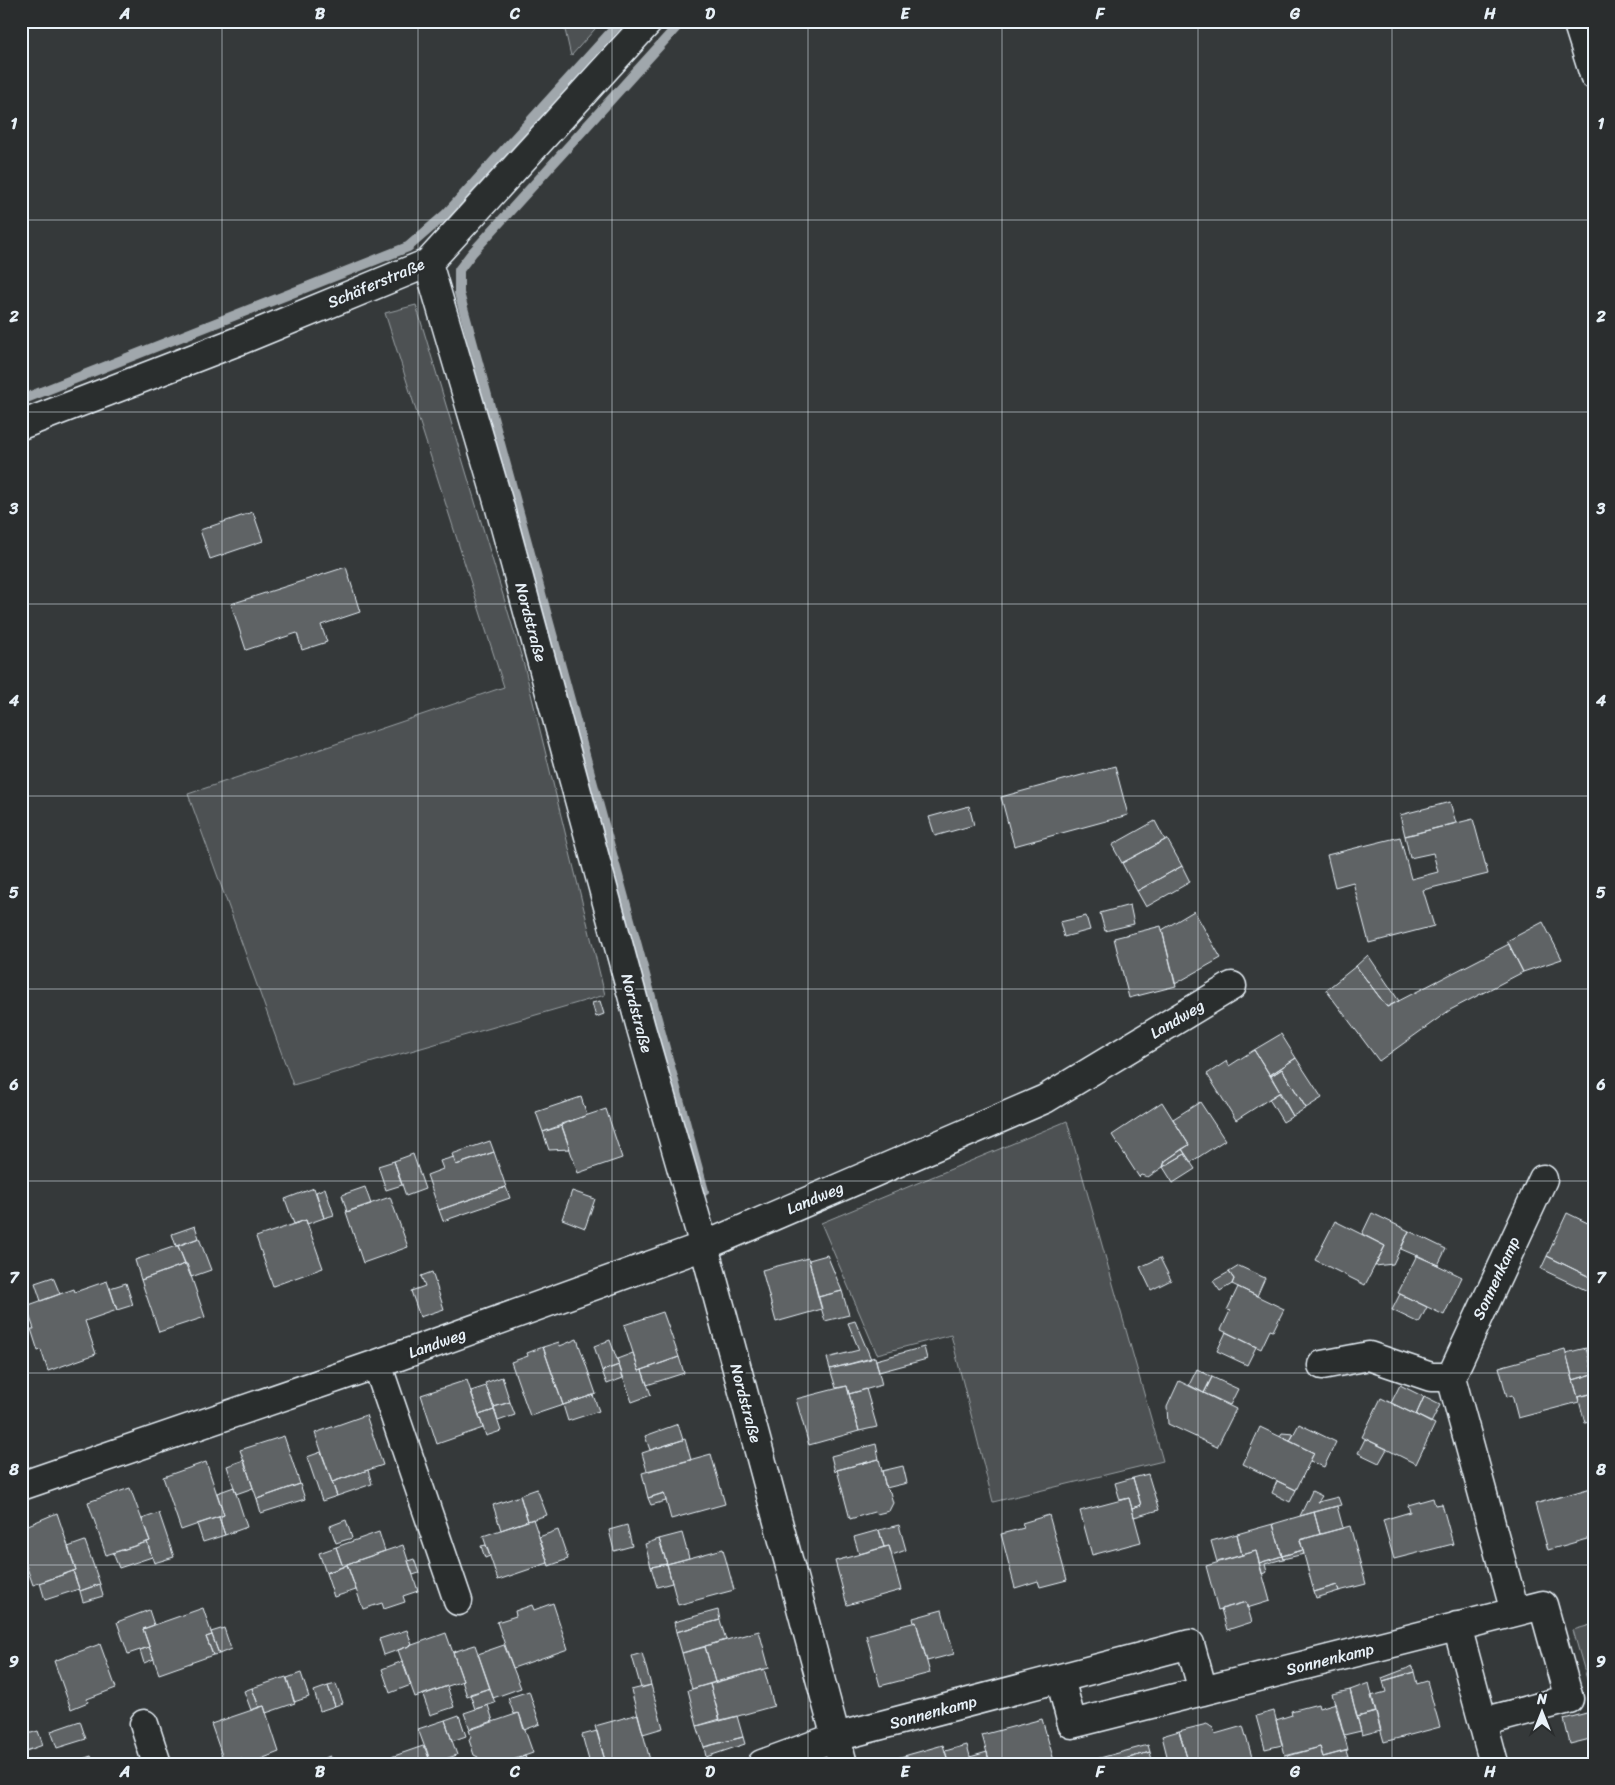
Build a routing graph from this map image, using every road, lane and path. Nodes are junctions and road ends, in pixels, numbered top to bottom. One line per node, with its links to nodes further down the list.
1 (649, 21): 4 (street, Schäferstraße)
2 (1577, 21): 3 (street)
3 (1594, 76)
4 (428, 263): 5 (street, Schäferstraße); 8 (street, Nordstraße)
5 (21, 425)
6 (1232, 986): 8 (street, Landweg)
7 (1543, 1179): 11 (street, Sonnenkamp)
8 (704, 1246): 9 (street, Landweg); 20 (street, Nordstraße)
9 (377, 1364): 12 (street, Landweg); 13 (street)
10 (1322, 1365): 11 (street)
11 (1451, 1377): 14 (street)
12 (21, 1486)
13 (458, 1601)
14 (1515, 1612): 15 (street, Sonnenkamp); 18 (street, Sonnenkamp)
15 (1457, 1626): 17 (street, Sonnenkamp); 18 (street)
16 (1060, 1678): 17 (street, Sonnenkamp); 17 (street, Sonnenkamp); 20 (street, Sonnenkamp)
17 (1202, 1691)
18 (1483, 1722): 24 (street)
19 (144, 1724): 21 (street)
20 (836, 1738): 22 (street, Sonnenkamp); 23 (street, Nordstraße)
21 (157, 1764)
22 (762, 1764)
23 (843, 1764)
24 (1494, 1764)

